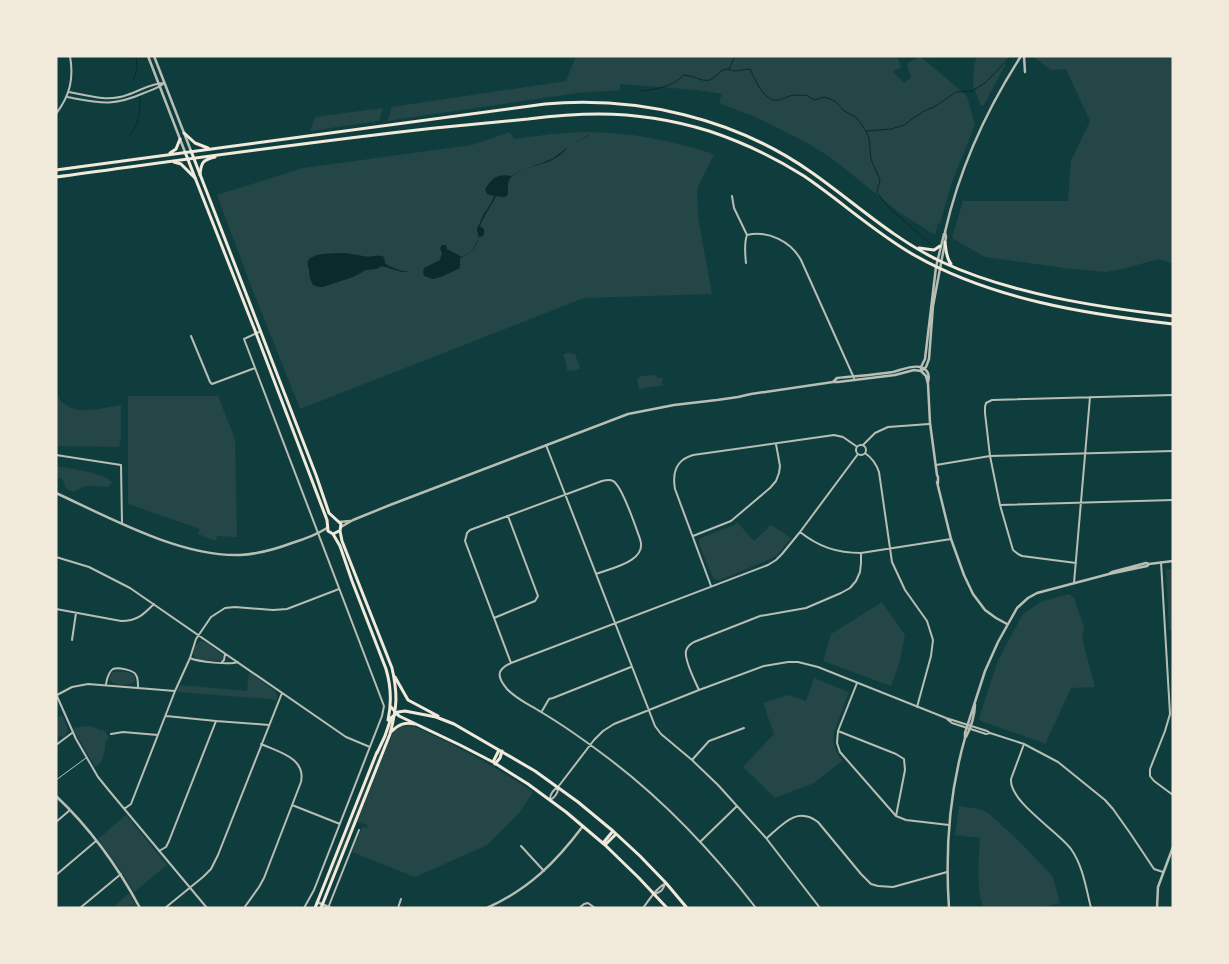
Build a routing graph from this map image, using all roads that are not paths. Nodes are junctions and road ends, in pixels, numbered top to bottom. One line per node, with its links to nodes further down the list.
1 (70, 56): 11 (street)
2 (148, 56): 7 (street)
3 (154, 56): 6 (street)
4 (1023, 56): 5 (street); 31 (street)
5 (1024, 72)
6 (161, 73): 7 (street); 8 (street)
7 (155, 75): 9 (street)
8 (164, 82): 9 (street); 10 (street); 15 (street)
9 (158, 83): 10 (street); 11 (street)
10 (160, 87): 12 (street); 17 (street)
11 (69, 92): 12 (street)
12 (67, 97): 13 (street)
13 (56, 114)
14 (381, 126): 16 (main road); 18 (main road); 35 (main road)
15 (184, 133): 18 (main road); 20 (street)
16 (382, 134): 21 (main road); 41 (main road)
17 (180, 139): 19 (street); 22 (main road)
18 (215, 148): 20 (main road)
19 (185, 152): 20 (main road); 22 (main road); 24 (main road)
20 (192, 152): 23 (main road)
21 (232, 153): 23 (main road); 27 (main road)
22 (168, 155): 26 (main road)
23 (194, 158): 24 (main road); 27 (main road)
24 (188, 159): 25 (main road); 29 (main road)
25 (173, 161): 28 (main road); 29 (main road)
26 (56, 170)
27 (200, 175): 36 (main road)
28 (56, 177)
29 (195, 178): 37 (main road)
30 (732, 196): 32 (street)
31 (945, 232): 33 (street); 34 (street)
32 (748, 235): 40 (street); 50 (street)
33 (945, 242): 38 (street); 42 (main road)
34 (940, 246): 35 (main road); 38 (street)
35 (916, 248): 38 (main road)
36 (229, 249): 37 (main road); 39 (main road)
37 (226, 257): 39 (main road); 46 (main road)
38 (939, 260): 41 (street); 42 (main road)
39 (233, 261): 45 (main road)
40 (746, 263)
41 (938, 267): 44 (main road); 49 (street)
42 (955, 268): 43 (main road)
43 (1173, 316)
44 (1173, 324)
45 (261, 331): 46 (street); 63 (main road)
46 (256, 333): 48 (street); 65 (main road)
47 (191, 336): 48 (street)
48 (255, 368): 79 (street)
49 (922, 369): 50 (street); 53 (street)
50 (854, 378): 55 (street)
51 (1173, 395): 52 (street)
52 (1090, 398): 60 (street); 64 (street)
53 (930, 424): 56 (street); 66 (street)
54 (776, 444): 57 (street); 80 (street); 80 (street)
55 (546, 445): 68 (street); 73 (street)
56 (864, 445): 57 (street); 59 (street)
57 (856, 446): 61 (street)
58 (1173, 451): 60 (street)
59 (865, 453): 61 (street); 82 (street)
60 (1085, 453): 64 (street); 70 (street)
61 (858, 454): 78 (street)
62 (56, 455): 75 (street)
63 (309, 456): 65 (main road); 74 (main road)
64 (990, 456): 66 (street); 71 (street)
65 (304, 458): 77 (main road)
66 (936, 465): 81 (street)
67 (56, 493): 75 (street)
68 (566, 494): 72 (street); 88 (street); 88 (street)
69 (1173, 500): 70 (street)
70 (1081, 502): 71 (street); 87 (street)
71 (1000, 505): 87 (street)
72 (508, 516): 95 (street); 95 (street)
73 (353, 520): 74 (street); 76 (street)
74 (337, 521): 76 (main road); 77 (main road)
75 (122, 523): 79 (street)
76 (340, 529): 77 (main road); 98 (main road)
77 (330, 530): 79 (street); 100 (main road)
78 (800, 532): 83 (street); 90 (street)
79 (318, 534): 91 (street)
80 (693, 536): 90 (street)
81 (951, 539): 82 (street); 97 (street)
82 (890, 549): 83 (street); 119 (street)
83 (861, 553): 113 (street)
84 (56, 557): 92 (street)
85 (1173, 561): 86 (street)
86 (1160, 562): 89 (street); 148 (street)
87 (1076, 564): 89 (street)
88 (596, 574): 96 (street)
89 (1074, 583): 97 (street)
90 (711, 586): 96 (street)
91 (340, 589): 99 (street); 140 (street)
92 (154, 604): 94 (street); 99 (street)
93 (56, 610): 94 (street)
94 (76, 613): 101 (street)
95 (493, 618): 106 (street)
96 (616, 623): 106 (street); 107 (street)
97 (1008, 624): 129 (street)
98 (376, 629): 100 (main road); 108 (main road)
99 (198, 635): 102 (street); 103 (street)
100 (373, 635): 118 (main road)
101 (72, 640)
102 (225, 654): 104 (street); 105 (street)
103 (190, 658): 104 (street); 112 (street)
104 (222, 662): 105 (street)
105 (238, 662): 114 (street)
106 (511, 664): 121 (street)
107 (632, 667): 120 (street); 121 (street)
108 (392, 669): 122 (main road); 126 (main road)
109 (857, 683): 113 (street); 119 (street); 131 (street)
110 (106, 685): 111 (street); 111 (street); 115 (street)
111 (138, 687): 112 (street)
112 (175, 690): 124 (street)
113 (698, 690): 120 (street)
114 (283, 693): 127 (street); 140 (street)
115 (57, 695): 117 (street)
116 (56, 705): 117 (street)
117 (60, 705): 132 (street)
118 (390, 707): 122 (main road); 142 (main road)
119 (918, 707): 129 (street)
120 (649, 710): 137 (street); 144 (street)
121 (542, 712): 137 (street)
122 (396, 713): 123 (main road); 128 (main road); 134 (main road); 142 (main road)
123 (424, 715): 126 (main road); 128 (main road)
124 (166, 716): 125 (street); 135 (street)
125 (216, 721): 127 (street); 168 (street)
126 (454, 724): 141 (main road)
127 (269, 725): 136 (street)
128 (420, 726): 134 (main road); 145 (main road)
129 (968, 726): 138 (street); 158 (street)
130 (744, 728): 144 (street)
131 (838, 731): 155 (street); 155 (street)
132 (72, 733): 139 (street); 143 (street)
133 (111, 734): 135 (street)
134 (390, 734): 179 (main road)
135 (158, 735): 153 (street)
136 (261, 744): 151 (street); 175 (street)
137 (590, 744): 147 (street); 164 (street)
138 (1024, 744): 171 (street); 198 (street)
139 (56, 745)
140 (370, 747): 157 (street)
141 (501, 751): 145 (main road); 147 (main road)
142 (377, 753): 178 (main road)
143 (86, 757): 146 (lane); 153 (street)
144 (692, 760): 152 (street)
145 (494, 763): 150 (main road)
146 (56, 780)
147 (558, 787): 150 (street); 161 (main road)
148 (1173, 795)
149 (56, 796): 154 (street)
150 (550, 800): 159 (main road)
151 (292, 805): 157 (street); 185 (street)
152 (737, 806): 162 (street); 164 (street)
153 (124, 809): 168 (street)
154 (70, 810): 156 (street); 163 (street)
155 (896, 816): 158 (street)
156 (56, 822)
157 (340, 824): 186 (street)
158 (949, 825): 170 (street)
159 (583, 826): 165 (main road); 169 (street)
160 (359, 830): 180 (street)
161 (615, 832): 165 (main road); 174 (main road)
162 (766, 838): 170 (street); 196 (street)
163 (96, 841): 172 (street); 173 (street)
164 (700, 841): 195 (street)
165 (604, 844): 176 (main road)
166 (522, 846): 169 (street)
167 (1173, 847): 171 (street)
168 (159, 852): 175 (street)
169 (544, 871): 189 (street)
170 (947, 872): 197 (street)
171 (1163, 872): 199 (street)
172 (121, 874): 181 (street); 182 (street)
173 (56, 875)
174 (666, 882): 176 (street); 194 (main road)
175 (189, 888): 183 (street); 184 (street)
176 (655, 894): 192 (street); 193 (main road)
177 (401, 899): 188 (street)
178 (317, 902): 179 (street); 187 (main road)
179 (322, 906): 180 (street)
180 (329, 907)
181 (80, 908)
182 (140, 908)
183 (165, 908)
184 (207, 908)
185 (244, 908)
186 (304, 908)
187 (315, 908)
188 (398, 908)
189 (487, 908)
190 (579, 908): 191 (street)
191 (595, 908)
192 (643, 908)
193 (667, 908)
194 (687, 908)
195 (756, 908)
196 (820, 908)
197 (949, 908)
198 (1091, 908)
199 (1157, 908)

